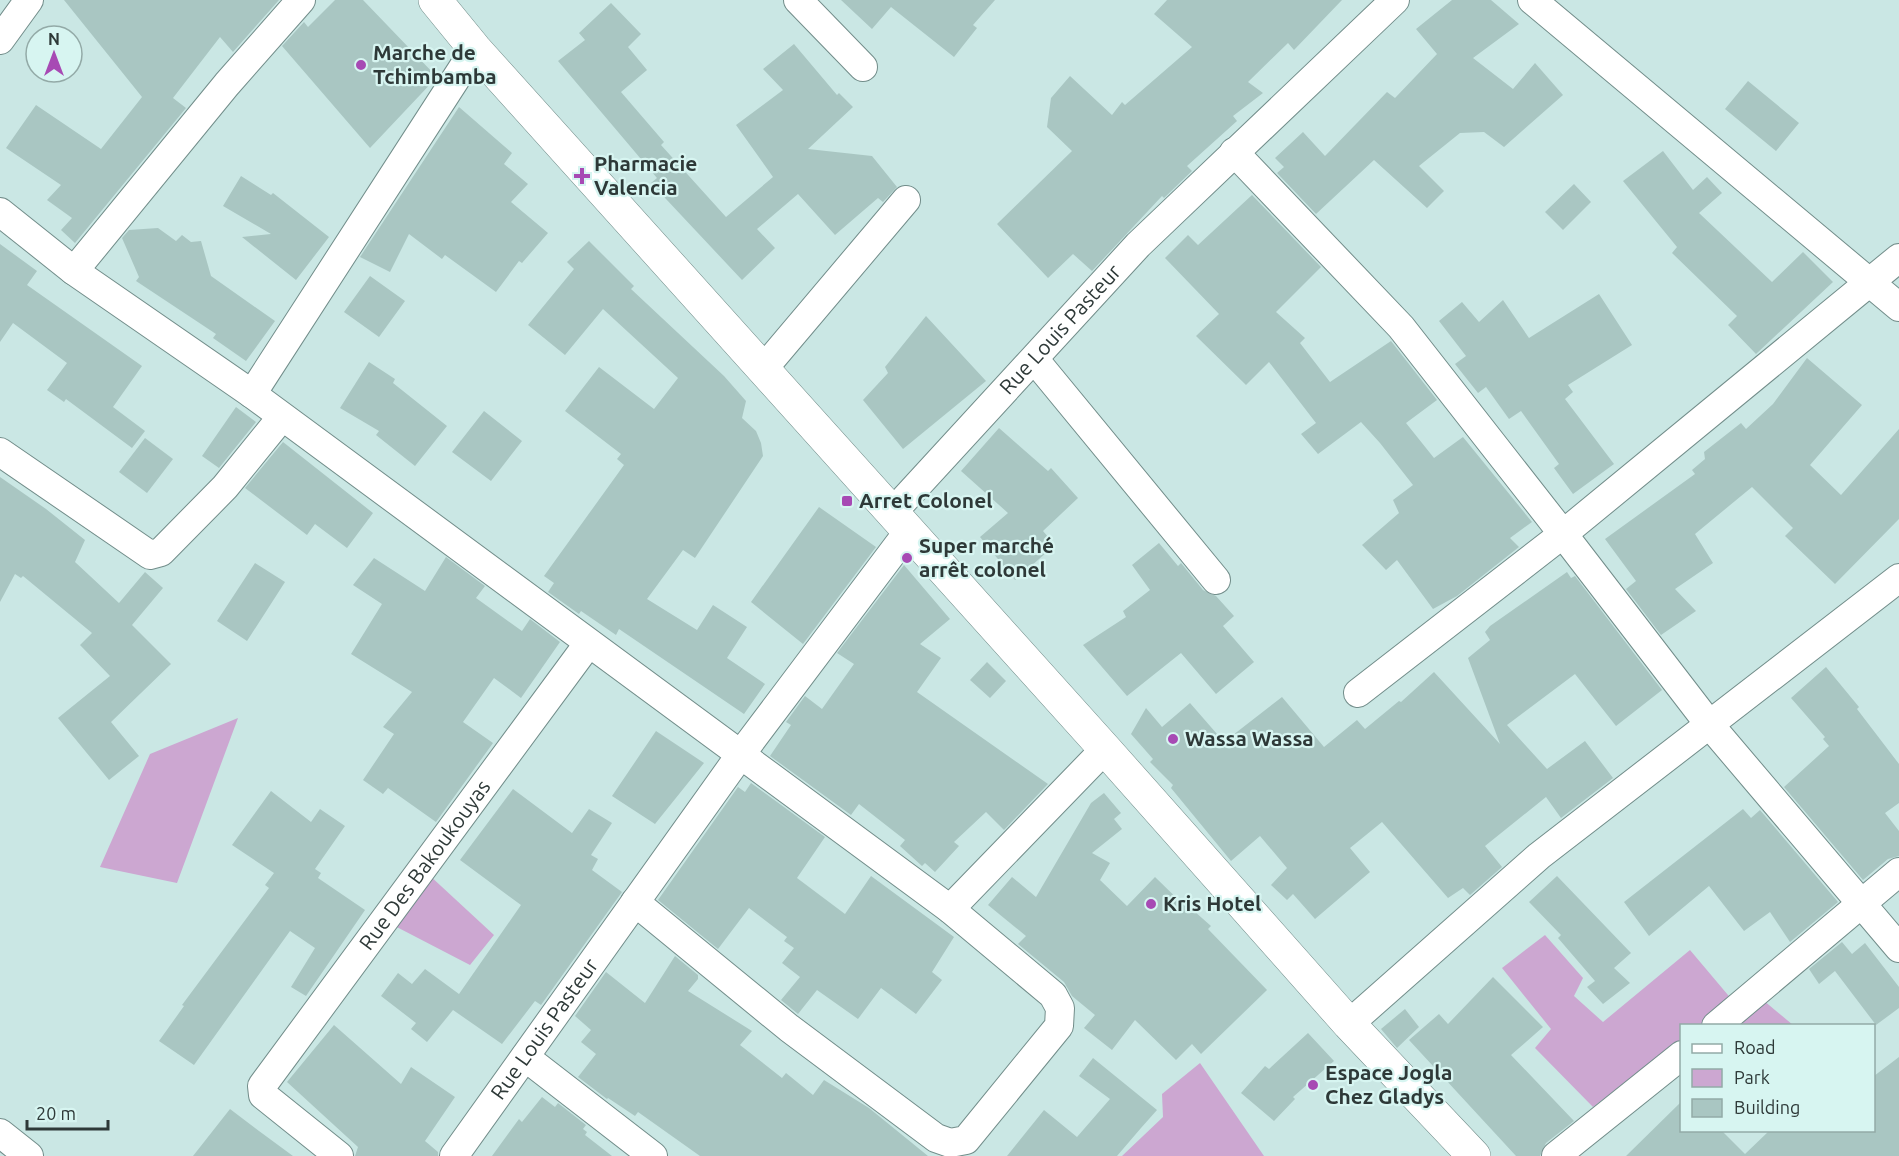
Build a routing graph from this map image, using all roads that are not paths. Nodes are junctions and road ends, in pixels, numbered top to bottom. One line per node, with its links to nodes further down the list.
1 (29, 0): 7 (street)
2 (301, 0): 14 (street)
3 (435, 0): 8 (highway)
4 (798, 0): 9 (street)
5 (1395, 0): 10 (street, Rue Louis Pasteur)
6 (1532, 0): 15 (street)
7 (0, 40)
8 (475, 50): 18 (highway); 19 (street)
9 (863, 68)
10 (1234, 152): 17 (street, Rue Louis Pasteur); 23 (street)
11 (906, 200): 18 (street)
12 (0, 212): 14 (street)
13 (1899, 258): 15 (street)
14 (74, 272): 19 (street)
15 (1868, 282): 16 (street); 23 (street)
16 (1899, 307)
17 (1035, 360): 22 (street, Rue Louis Pasteur); 25 (street)
18 (764, 368): 22 (highway)
19 (252, 394): 20 (street)
20 (281, 418): 21 (street); 26 (street)
21 (0, 452)
22 (900, 523): 29 (highway); 30 (street, Rue Louis Pasteur)
23 (1563, 534): 27 (street); 28 (street)
24 (1899, 578): 28 (street)
25 (1216, 580)
26 (588, 644): 30 (street); 42 (street, Rue Des Bakoukouyas)
27 (1358, 693)
28 (1709, 724): 32 (street); 36 (street)
29 (1105, 749): 34 (street); 36 (highway)
30 (741, 754): 33 (street, Rue Louis Pasteur); 34 (street)
31 (1899, 872): 32 (street)
32 (1861, 901): 35 (street); 37 (street)
33 (635, 902): 34 (street); 38 (street, Rue Louis Pasteur)
34 (950, 909)
35 (1899, 948)
36 (1349, 1024): 45 (highway)
37 (1718, 1024)
38 (525, 1057): 43 (street, Rue Louis Pasteur); 44 (street)
39 (1680, 1057): 46 (street)
40 (0, 1133): 41 (street)
41 (29, 1156)
42 (339, 1156)
43 (454, 1156)
44 (652, 1156)
45 (1473, 1156)
46 (1556, 1156)

